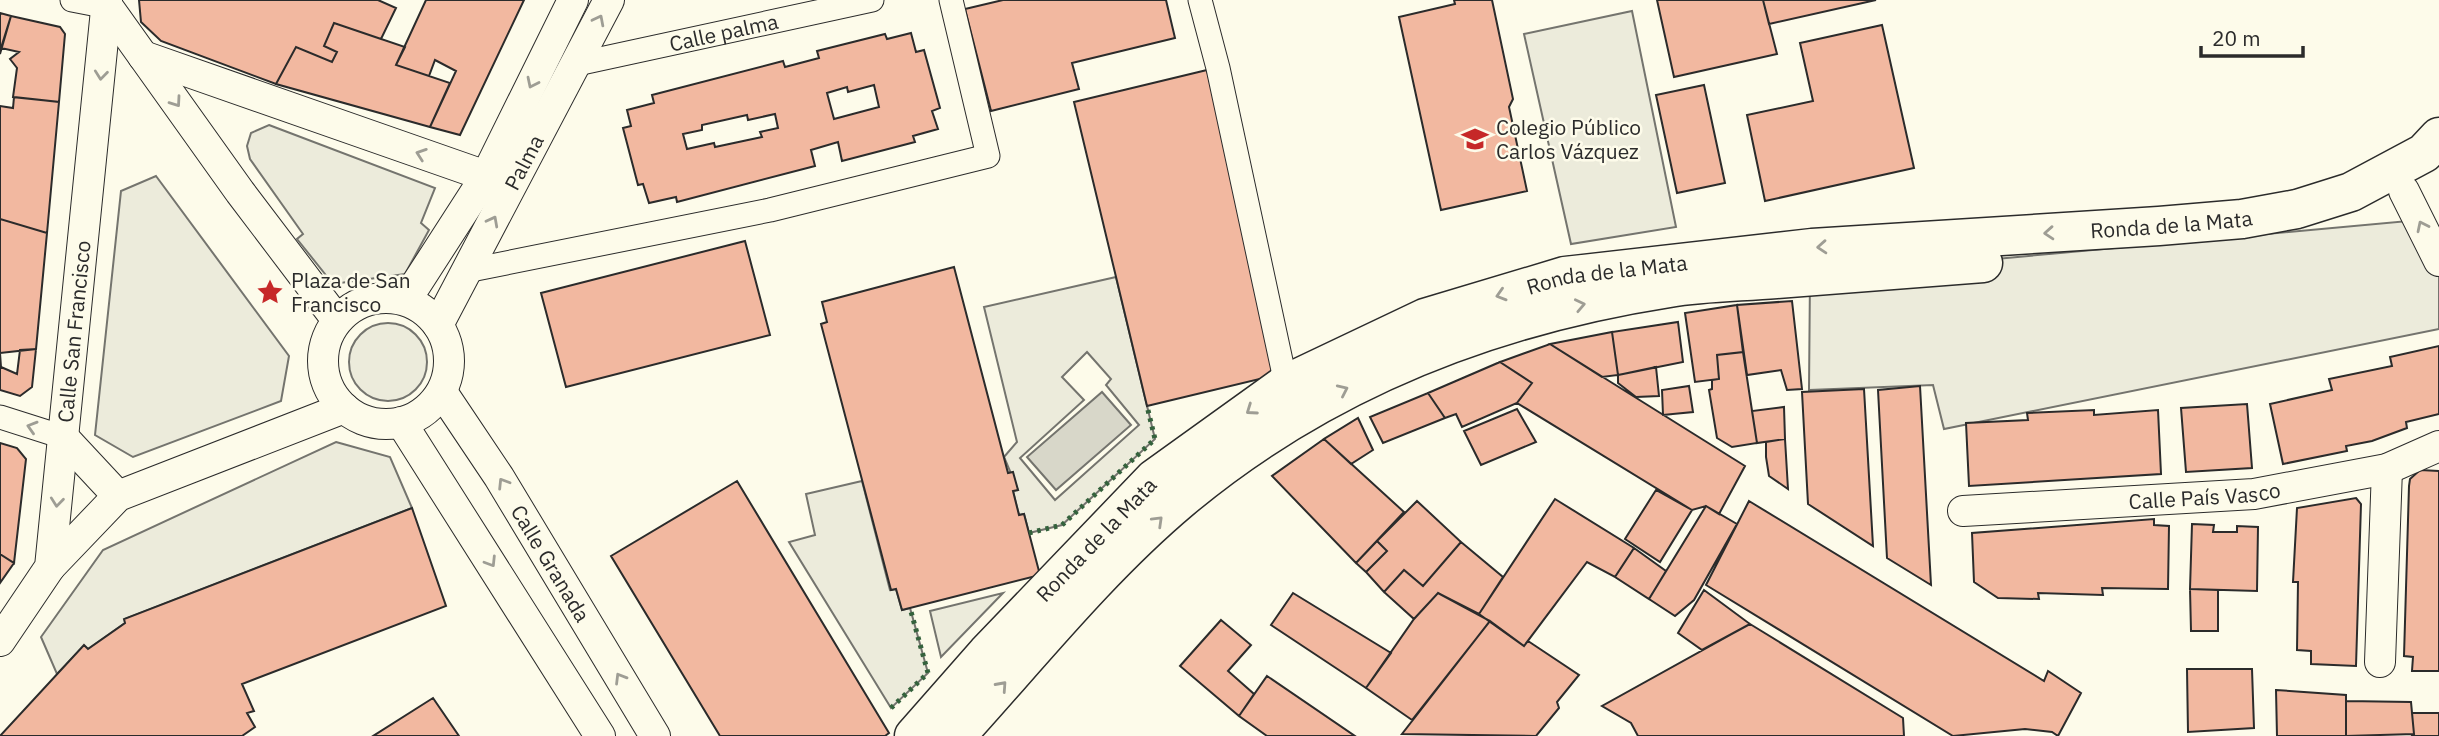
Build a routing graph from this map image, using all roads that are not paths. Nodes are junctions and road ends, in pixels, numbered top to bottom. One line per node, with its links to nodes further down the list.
1 (72, 0): 7 (street)
2 (573, 0): 12 (street, Palma, one-way to 12)
3 (609, 0): 9 (street, Palma, one-way to 3)
4 (872, 0): 9 (street, Calle palma)
5 (951, 0): 15 (street)
6 (1200, 0): 19 (street)
7 (107, 3): 8 (street); 24 (street, Calle San Francisco, one-way to 24)
8 (143, 56): 12 (street, one-way to 8); 17 (street, one-way to 17)
9 (577, 64): 15 (street, Palma, one-way to 9)
10 (2439, 137): 19 (highway, Ronda de la Mata, one-way to 19)
11 (2439, 171): 13 (highway, Ronda de la Mata)
12 (486, 176): 16 (street, Palma)
13 (2404, 191): 14 (street, one-way to 13); 35 (highway, Ronda de la Mata, one-way to 13)
14 (2439, 261)
15 (466, 271): 18 (street, Palma)
16 (406, 300): 17 (street); 18 (street)
17 (337, 320): 21 (street)
18 (438, 324): 20 (street)
19 (1286, 384): 34 (highway, Ronda de la Mata, one-way to 34)
20 (442, 392): 23 (street); 33 (street, Calle Granada, one-way to 20)
21 (344, 408): 23 (street); 27 (street)
22 (0, 417): 24 (street, one-way to 22)
23 (401, 422): 32 (street, one-way to 32)
24 (63, 436): 27 (street); 29 (street, Calle San Francisco, one-way to 29)
25 (2439, 446): 26 (street, Calle País Vasco)
26 (2387, 469): 28 (street, Calle País Vasco); 31 (street)
27 (118, 496): 29 (street)
28 (1963, 511)
29 (50, 567): 30 (street, Calle San Francisco)
30 (0, 641)
31 (2381, 662)
32 (600, 736)
33 (655, 736)
34 (914, 736)
35 (956, 736)

